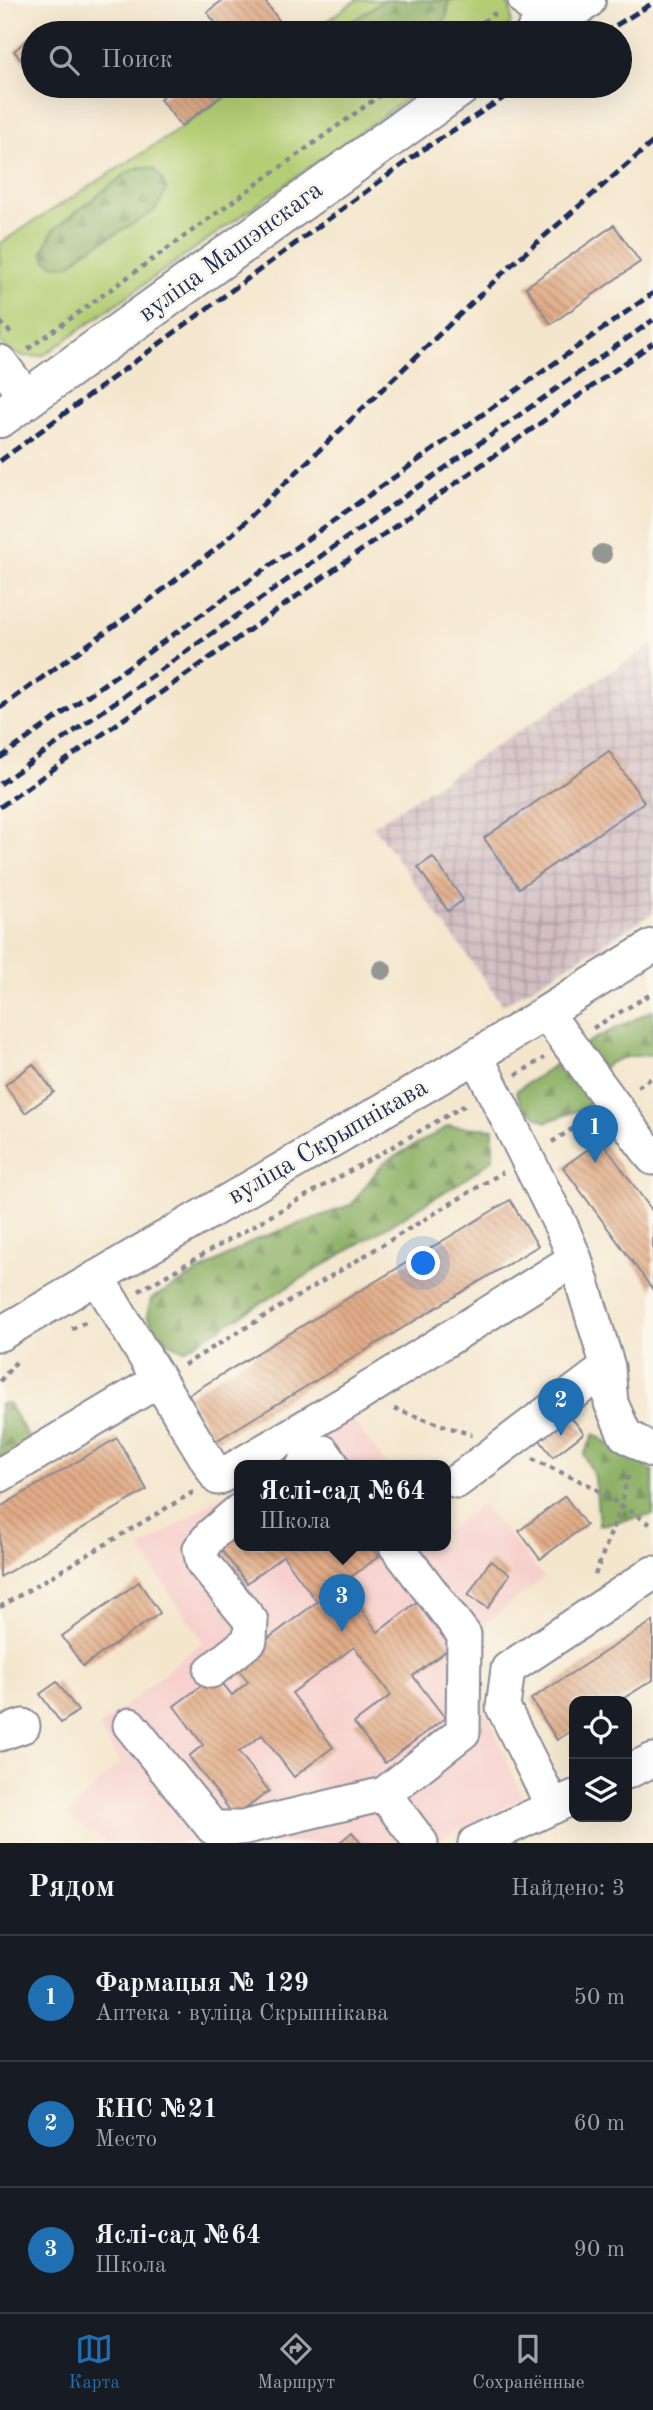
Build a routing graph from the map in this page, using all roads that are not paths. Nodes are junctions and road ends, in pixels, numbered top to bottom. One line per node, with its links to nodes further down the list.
1 (586, 0): 2 (main road)
2 (528, 16)
3 (445, 98): 5 (main road, вуліца Машэнскага)
4 (2, 364): 5 (street)
5 (14, 408)
6 (649, 957): 7 (street, вуліца Скрыпнікава)
7 (546, 1013): 8 (street, вуліца Скрыпнікава); 9 (street)
8 (476, 1056): 10 (street); 11 (street, вуліца Скрыпнікава)
9 (653, 1158)
10 (575, 1259): 13 (street); 16 (street)
11 (97, 1277): 12 (street, вуліца Скрыпнікава); 14 (street)
12 (0, 1334)
13 (608, 1367): 15 (street); 22 (street)
14 (159, 1380): 20 (street); 21 (street)
15 (639, 1443)
16 (249, 1460)
17 (312, 1460): 18 (street)
18 (329, 1460)
19 (234, 1469): 21 (street)
20 (0, 1475)
21 (218, 1478): 23 (street)
22 (457, 1481)
23 (234, 1502)
24 (234, 1514): 27 (street)
25 (400, 1551): 31 (street)
26 (653, 1573): 32 (street)
27 (211, 1671)
28 (130, 1725): 31 (street)
29 (653, 1760): 30 (street)
30 (632, 1770)
31 (384, 1794): 33 (street)
32 (564, 1802): 34 (street)
33 (421, 1843)
34 (475, 1843)

